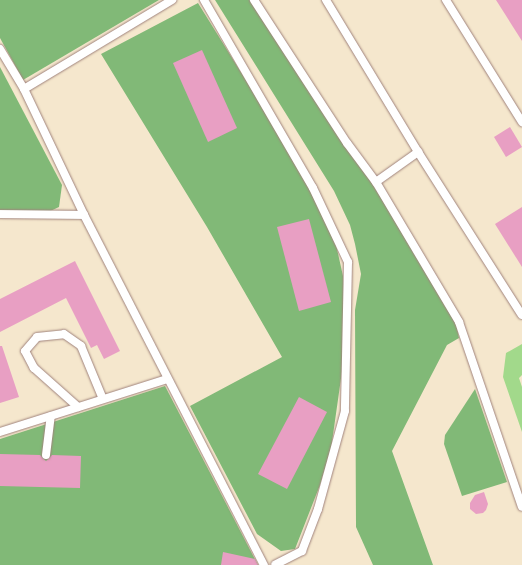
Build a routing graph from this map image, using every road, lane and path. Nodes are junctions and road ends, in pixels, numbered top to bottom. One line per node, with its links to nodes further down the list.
1 (172, 0): 7 (lane)
2 (204, 0): 22 (lane)
3 (254, 0): 10 (lane)
4 (326, 0): 9 (lane)
5 (446, 0): 8 (lane)
6 (0, 49): 7 (lane)
7 (24, 89): 12 (lane)
8 (522, 122)
9 (418, 152): 10 (lane); 13 (lane)
10 (376, 182): 20 (lane)
11 (0, 214): 12 (lane)
12 (84, 215): 14 (lane)
13 (522, 315)
14 (167, 379): 15 (lane); 21 (lane)
15 (103, 399): 16 (lane); 16 (lane)
16 (78, 407): 17 (lane)
17 (51, 416): 18 (lane); 19 (lane)
18 (0, 432)
19 (46, 455)
20 (522, 507)
21 (264, 565)
22 (275, 565)

